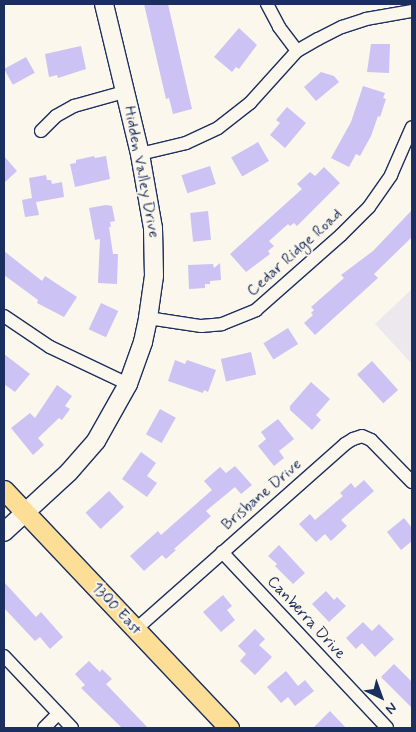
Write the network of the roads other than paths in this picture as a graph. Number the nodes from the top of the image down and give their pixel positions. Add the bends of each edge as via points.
1 (104, 4) edge
2 (267, 4) edge
3 (412, 11) edge
4 (297, 51) junction
5 (124, 92) junction
6 (412, 127) edge
7 (41, 131) dead end
8 (140, 154) junction
9 (4, 316) edge
10 (148, 318) junction
11 (128, 384) junction
12 (412, 482) edge
13 (4, 490) edge
14 (25, 513) junction
15 (4, 532) edge
16 (222, 552) junction
17 (135, 630) junction
18 (4, 656) edge
19 (58, 714) junction
20 (44, 728) edge
21 (72, 728) edge
22 (229, 728) edge
23 (386, 728) edge

1 - 5 street, Hidden Valley Drive
2 - 4 street
3 - 4 street via 342,26
4 - 8 street via 250,103 218,128 186,143
5 - 7 street via 74,106 56,116
5 - 8 street, Hidden Valley Drive
6 - 10 street, Cedar Ridge Road via 391,175 369,207 256,310 222,324 201,326
8 - 10 street, Hidden Valley Drive via 155,252
9 - 11 street via 50,347
10 - 11 street, Hidden Valley Drive
11 - 14 street, Hidden Valley Drive via 96,441 69,472
12 - 16 street, Brisbane Drive via 371,440 362,436 353,439
13 - 14 main road, 1300 East
14 - 15 street, Hidden Valley Drive
14 - 17 main road, 1300 East
16 - 17 street, Brisbane Drive
16 - 23 street, Canberra Drive
17 - 22 main road, 1300 East
18 - 19 street
19 - 20 street
19 - 21 street

